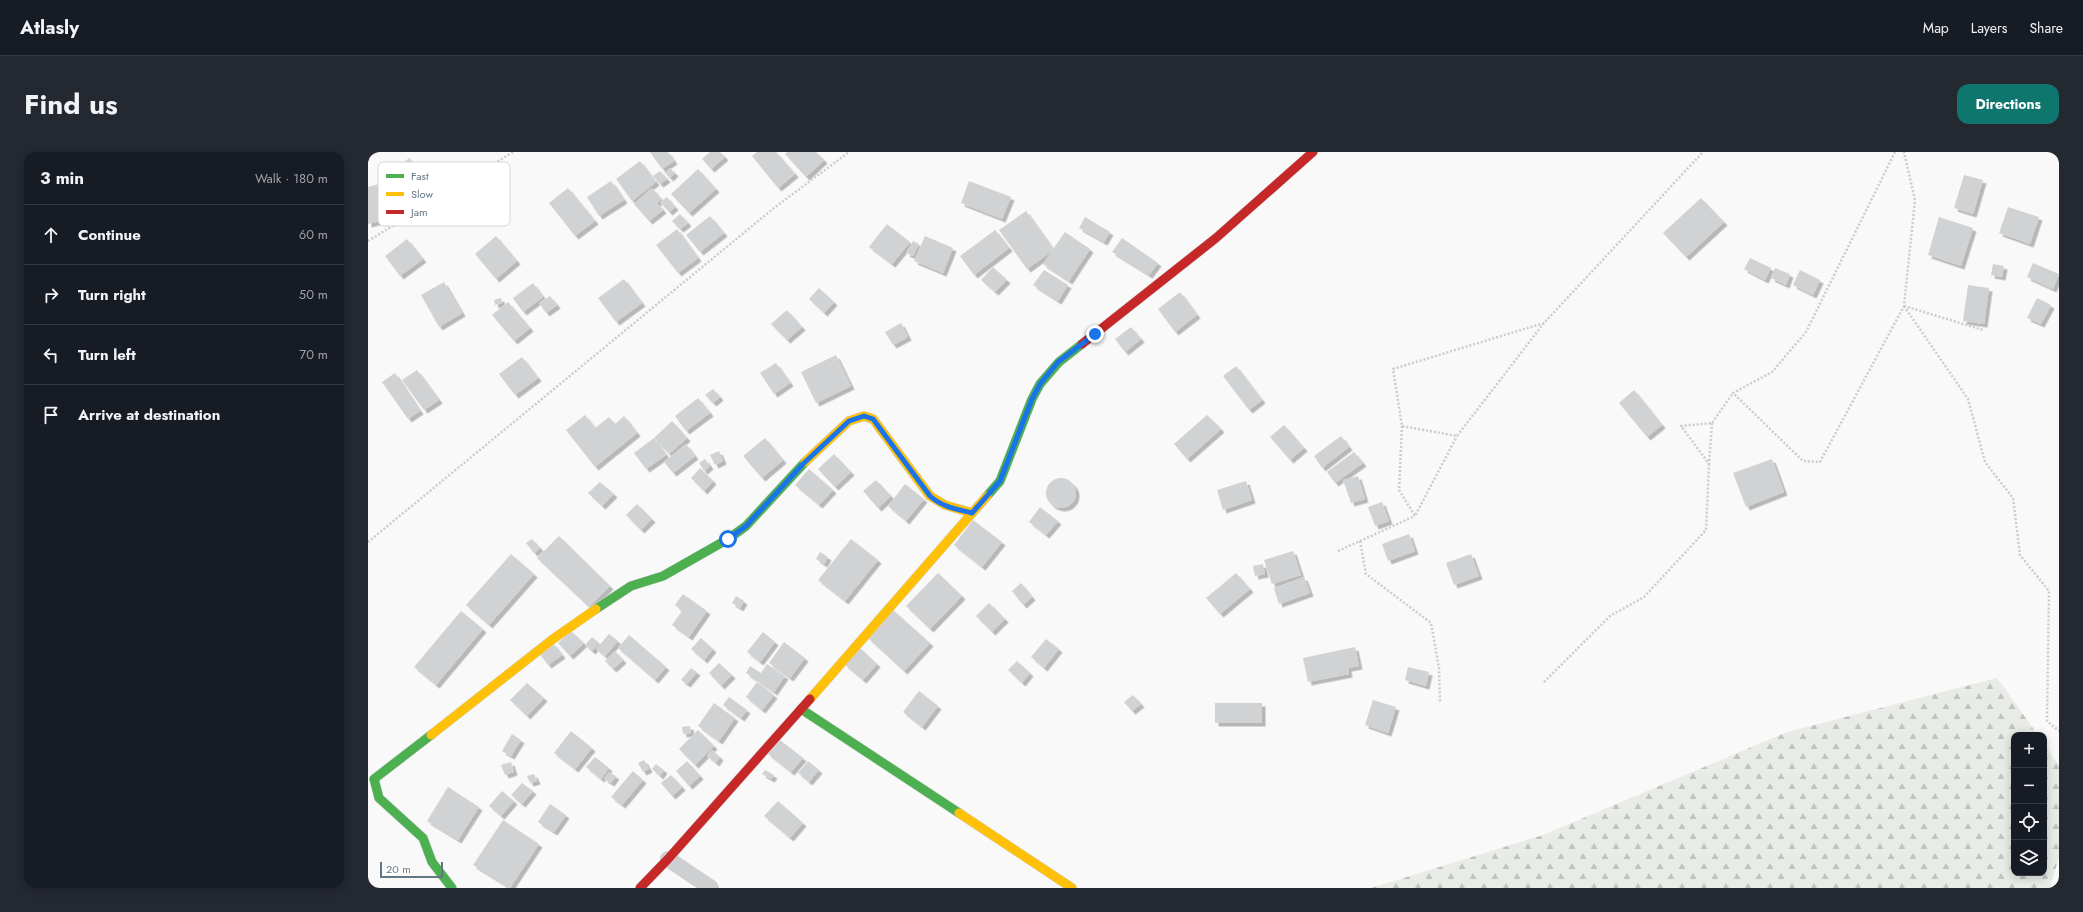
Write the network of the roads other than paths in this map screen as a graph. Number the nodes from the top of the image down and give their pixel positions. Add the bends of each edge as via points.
1 (1313, 152) edge
2 (972, 513) junction
3 (801, 709) junction
4 (668, 859) junction
5 (452, 888) edge
6 (640, 888) edge
7 (711, 888) edge
8 (1072, 888) edge

1 - 2 street via 1216,238 1058,362 1040,384 1032,399 1000,481
2 - 3 street
2 - 5 street via 947,507 930,496 873,419 864,416 849,421 803,464 746,526 663,576 620,592 553,639 374,779 379,798 423,838 432,862
3 - 4 street
3 - 8 street via 855,748 918,786
4 - 6 street
4 - 7 street

